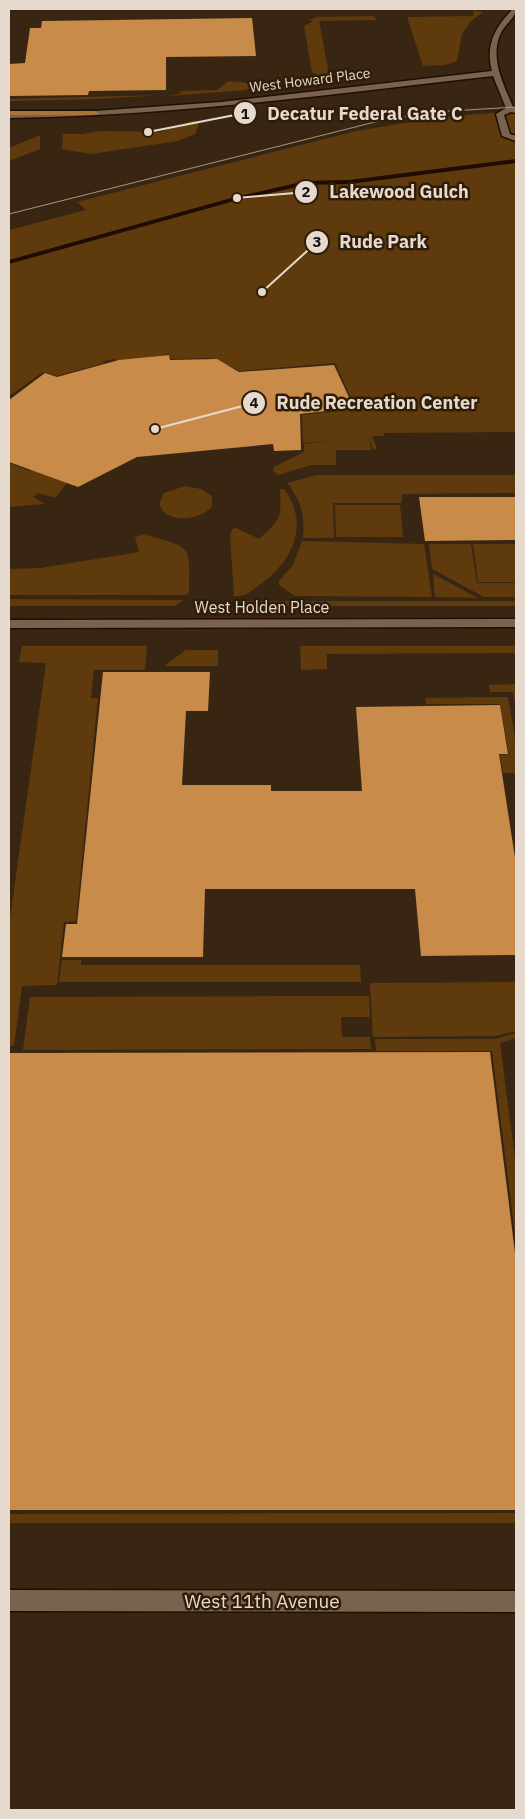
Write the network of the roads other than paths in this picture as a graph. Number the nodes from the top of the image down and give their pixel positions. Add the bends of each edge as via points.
1 (516, 10) edge
2 (495, 73) junction
3 (513, 110) edge
4 (9, 114) edge
5 (516, 140) edge
6 (516, 623) edge
7 (9, 624) edge
8 (9, 1600) edge
9 (516, 1602) edge

1 - 2 street via 498,30 494,40 492,58
2 - 3 street
2 - 4 street, West Howard Place via 221,104 95,113
3 - 5 street via 500,114 506,136
6 - 7 street, West Holden Place
8 - 9 street, West 11th Avenue

